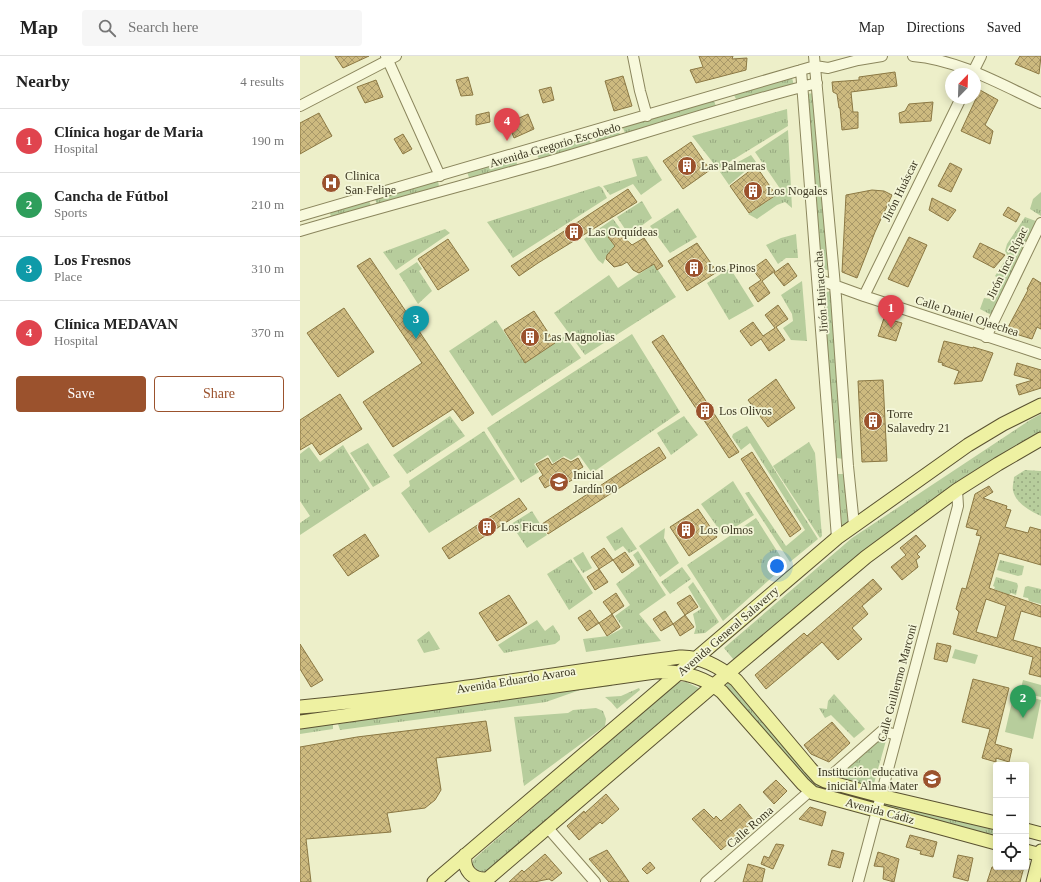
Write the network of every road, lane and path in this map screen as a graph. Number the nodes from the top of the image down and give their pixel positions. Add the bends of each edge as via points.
1 (633, 56) edge
2 (882, 56) edge
3 (913, 56) edge
4 (981, 56) edge
5 (390, 57) edge
6 (815, 61) edge
7 (958, 68) edge
8 (975, 68) edge
9 (801, 70) junction
10 (981, 77) edge
11 (817, 83) junction
12 (802, 86) junction
13 (1041, 103) edge
14 (958, 104) edge
15 (300, 106) edge
16 (647, 116) junction
17 (542, 146) junction
18 (526, 151) junction
19 (823, 154) junction
20 (807, 156) junction
21 (545, 162) junction
22 (532, 166) junction
23 (440, 176) junction
24 (311, 213) junction
25 (300, 216) edge
26 (1041, 223) edge
27 (315, 227) junction
28 (300, 231) edge
29 (817, 279) junction
30 (835, 286) junction
31 (864, 296) junction
32 (986, 337) junction
33 (1041, 354) edge
34 (1041, 405) edge
35 (1041, 439) edge
36 (832, 466) junction
37 (848, 466) junction
38 (957, 490) junction
39 (854, 525) junction
40 (837, 538) junction
41 (696, 658) junction
42 (680, 673) junction
43 (728, 673) junction
44 (567, 678) junction
45 (714, 685) junction
46 (300, 707) edge
47 (300, 722) edge
48 (897, 735) junction
49 (825, 781) junction
50 (810, 791) junction
51 (881, 796) junction
52 (877, 811) junction
53 (993, 822) edge
54 (547, 827) junction
55 (1029, 831) edge
56 (1041, 834) edge
57 (993, 841) edge
58 (1029, 851) edge
59 (1041, 853) edge
60 (465, 855) junction
61 (446, 872) junction
62 (485, 881) edge
63 (434, 882) edge
64 (469, 882) edge
65 (595, 882) edge
66 (706, 882) edge
67 (858, 882) edge
68 (1032, 882) edge

1 - 16 street
2 - 6 street, Avenida Gregorio Escobedo via 828,68
3 - 7 street
4 - 8 street
5 - 15 street
5 - 23 street
6 - 9 street, Avenida Gregorio Escobedo
6 - 11 street, Jirón Huiracocha
9 - 12 street, Jirón Huiracocha
9 - 16 street, Avenida Gregorio Escobedo
10 - 13 street
11 - 12 street, Avenida Gregorio Escobedo
11 - 19 street, Jirón Huiracocha
12 - 20 street, Jirón Huiracocha
12 - 21 street, Avenida Gregorio Escobedo
14 - 31 street, Jirón Huáscar
16 - 17 street, Avenida Gregorio Escobedo
17 - 18 street, Avenida Gregorio Escobedo
17 - 21 street via 538,151 538,157
18 - 22 street via 534,156
18 - 23 street, Avenida Gregorio Escobedo
19 - 20 street
19 - 30 street, Jirón Huiracocha
20 - 29 street, Jirón Huiracocha
21 - 22 street, Avenida Gregorio Escobedo
22 - 27 street, Avenida Gregorio Escobedo
23 - 24 street, Avenida Gregorio Escobedo
24 - 25 street, Avenida Gregorio Escobedo
24 - 27 street
26 - 32 street, Jirón Inca Rípac
27 - 28 street, Avenida Gregorio Escobedo
29 - 30 street, Calle Daniel Olaechea
29 - 36 street, Jirón Huiracocha
30 - 31 street, Calle Daniel Olaechea
30 - 37 street, Jirón Huiracocha
31 - 32 street, Calle Daniel Olaechea
32 - 33 street, Calle Daniel Olaechea
34 - 39 main road, Avenida General Salaverry via 968,445
35 - 38 main road
36 - 37 street
36 - 40 street, Jirón Huiracocha
37 - 39 street, Jirón Huiracocha
38 - 43 main road via 866,557
38 - 48 street, Calle Guillermo Marconi via 958,506
39 - 40 main road, Avenida General Salaverry
40 - 41 main road, Avenida General Salaverry
41 - 42 main road, Avenida General Salaverry
41 - 43 main road, Avenida Eduardo Avaroa
41 - 44 main road, Avenida Eduardo Avaroa via 680,657
42 - 44 main road, Avenida Eduardo Avaroa via 655,672
42 - 45 main road, Avenida Eduardo Avaroa
42 - 60 main road, Avenida General Salaverry
43 - 45 main road
43 - 49 main road, Avenida Cádiz via 814,772
44 - 46 main road, Avenida Eduardo Avaroa
44 - 47 main road, Avenida Eduardo Avaroa
45 - 50 main road via 726,695
45 - 54 main road
48 - 49 street via 882,731
48 - 51 street, Calle Guillermo Marconi
49 - 51 main road, Avenida Cádiz
50 - 52 main road, Avenida Cádiz
50 - 66 street, Calle Roma
51 - 52 street, Calle Guillermo Marconi
51 - 53 main road, Avenida Cádiz
52 - 57 main road, Avenida Cádiz
52 - 67 street, Calle Guillermo Marconi
54 - 62 main road
54 - 65 street
55 - 56 main road
58 - 59 main road
59 - 68 main road
60 - 61 main road, Avenida General Salaverry
60 - 62 main road via 464,863 470,874
61 - 63 main road, Avenida General Salaverry
61 - 64 main road via 460,872

